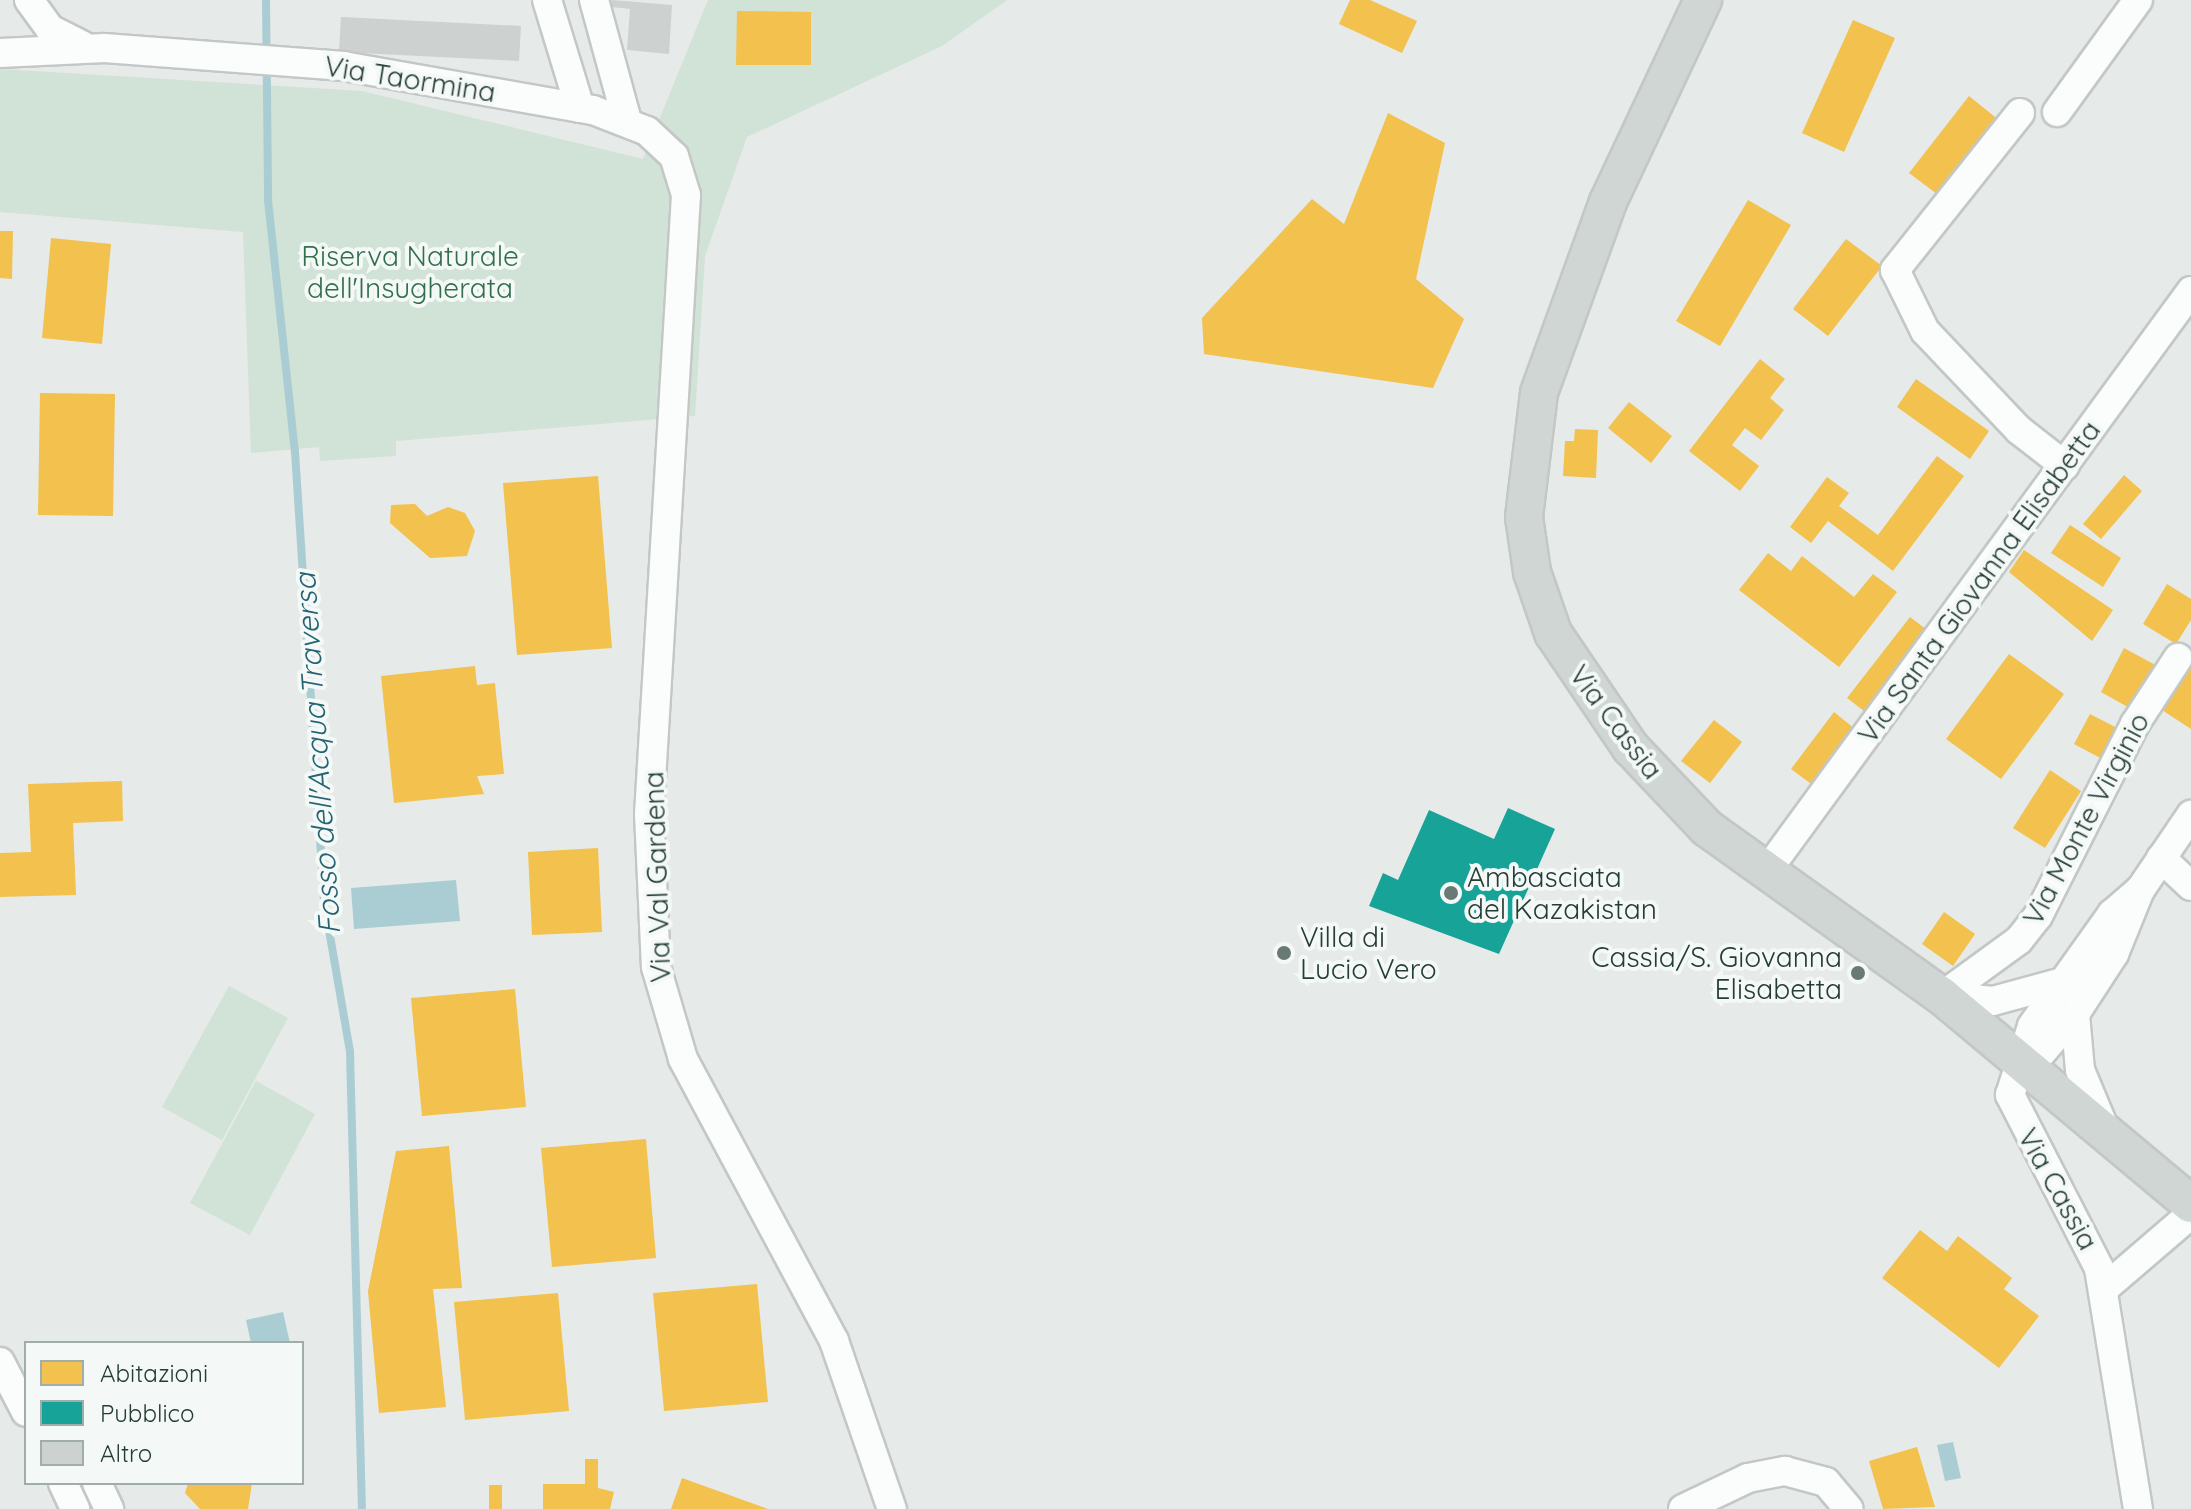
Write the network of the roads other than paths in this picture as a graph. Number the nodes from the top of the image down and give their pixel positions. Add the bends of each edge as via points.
1 (29, 0) edge
2 (547, 0) edge
3 (594, 0) edge
4 (1703, 0) edge
5 (2138, 0) edge
6 (91, 48) junction
7 (0, 53) edge
8 (580, 108) junction
9 (2057, 112) dead end
10 (2020, 113) dead end
11 (627, 121) junction
12 (686, 195) joint
13 (2191, 291) edge
14 (2065, 466) junction
15 (2178, 658) dead end
16 (2191, 815) edge
17 (2161, 858) junction
18 (1766, 872) junction
19 (2191, 886) edge
20 (2140, 890) junction
21 (2062, 982) junction
22 (1942, 996) junction
23 (2075, 1014) junction
24 (2019, 1058) junction
25 (2103, 1125) junction
26 (2191, 1204) edge
27 (2191, 1214) edge
28 (2105, 1288) junction
29 (0, 1362) edge
30 (24, 1408) edge
31 (64, 1485) edge
32 (98, 1485) edge
33 (75, 1509) edge
34 (109, 1509) edge
35 (892, 1509) edge
36 (1683, 1509) edge
37 (1849, 1509) edge
38 (2138, 1509) edge

1 - 6 street via 50,29
2 - 8 street
3 - 11 street
4 - 18 main road, Via Cassia via 1634,142 1557,333 1529,435 1524,517 1537,590 1571,664 1656,777
5 - 9 street
6 - 7 street
6 - 8 street, Via Taormina via 276,61
8 - 11 street, Via Taormina
10 - 14 street via 1895,270 1925,331 2019,430
11 - 12 street, Via Taormina via 674,156
12 - 35 street, Via Val Gardena via 649,814 656,967 683,1059 834,1341
13 - 14 street, Via Santa Giovanna Elisabetta
14 - 18 street, Via Santa Giovanna Elisabetta
15 - 22 street, Via Monte Virginio via 2135,724 2033,923
16 - 17 street
17 - 19 street
17 - 20 street
18 - 22 main road, Via Cassia
20 - 21 street via 2112,914
20 - 23 street via 2114,954
21 - 22 street via 1993,1001
21 - 24 street
22 - 24 main road, Via Cassia
23 - 24 street via 2042,1052
23 - 25 street via 2080,1070
24 - 25 main road
24 - 28 street, Via Cassia via 2013,1108 2072,1206
25 - 26 main road
27 - 28 street, Via Cassia
28 - 38 street, Via Cassia
29 - 30 street
31 - 33 street
32 - 34 street
36 - 37 street via 1748,1478 1785,1471 1826,1482

